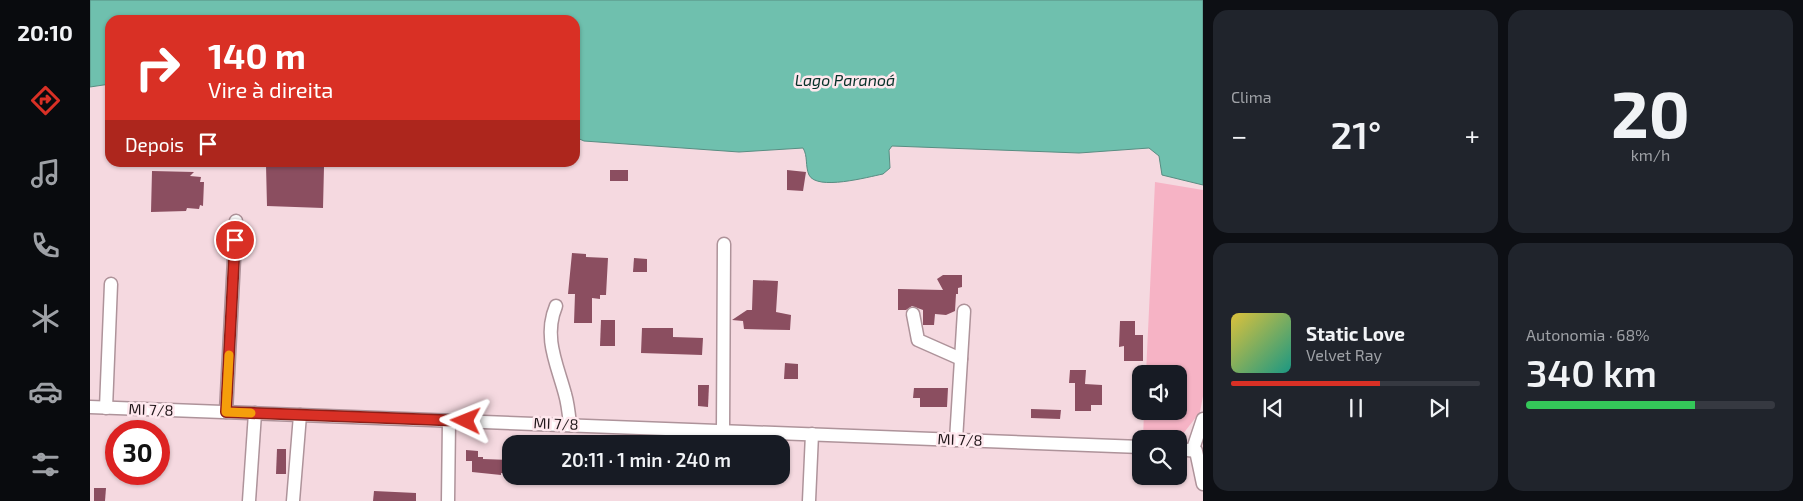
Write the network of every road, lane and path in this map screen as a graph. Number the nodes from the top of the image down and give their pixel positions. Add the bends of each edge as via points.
1 (236, 221) dead end
2 (724, 244) dead end
3 (111, 284) dead end
4 (556, 306) dead end
5 (964, 311) dead end
6 (913, 314) dead end
7 (961, 359) junction
8 (90, 408) edge
9 (106, 408) junction
10 (226, 412) junction
11 (254, 414) junction
12 (300, 415) junction
13 (1203, 418) edge
14 (449, 421) junction
15 (570, 425) junction
16 (723, 431) junction
17 (812, 434) junction
18 (956, 440) junction
19 (1132, 447) edge
20 (1187, 450) edge
21 (1194, 450) junction
22 (1203, 484) edge
23 (248, 501) edge
24 (293, 501) edge
25 (448, 501) edge
26 (809, 501) edge

1 - 10 street
2 - 16 street
3 - 9 street
4 - 15 street via 550,331 551,347 566,396
5 - 7 street
6 - 7 street via 918,340
7 - 18 street
8 - 9 street, MI 7/8
9 - 10 street, MI 7/8
10 - 11 street, MI 7/8
11 - 12 street, MI 7/8
11 - 23 street
12 - 14 street, MI 7/8
12 - 24 street
13 - 21 street
14 - 15 street, MI 7/8
14 - 25 street
15 - 16 street, MI 7/8
16 - 17 street, MI 7/8
17 - 18 street, MI 7/8
17 - 26 street
18 - 19 street, MI 7/8
20 - 21 street
21 - 22 street

